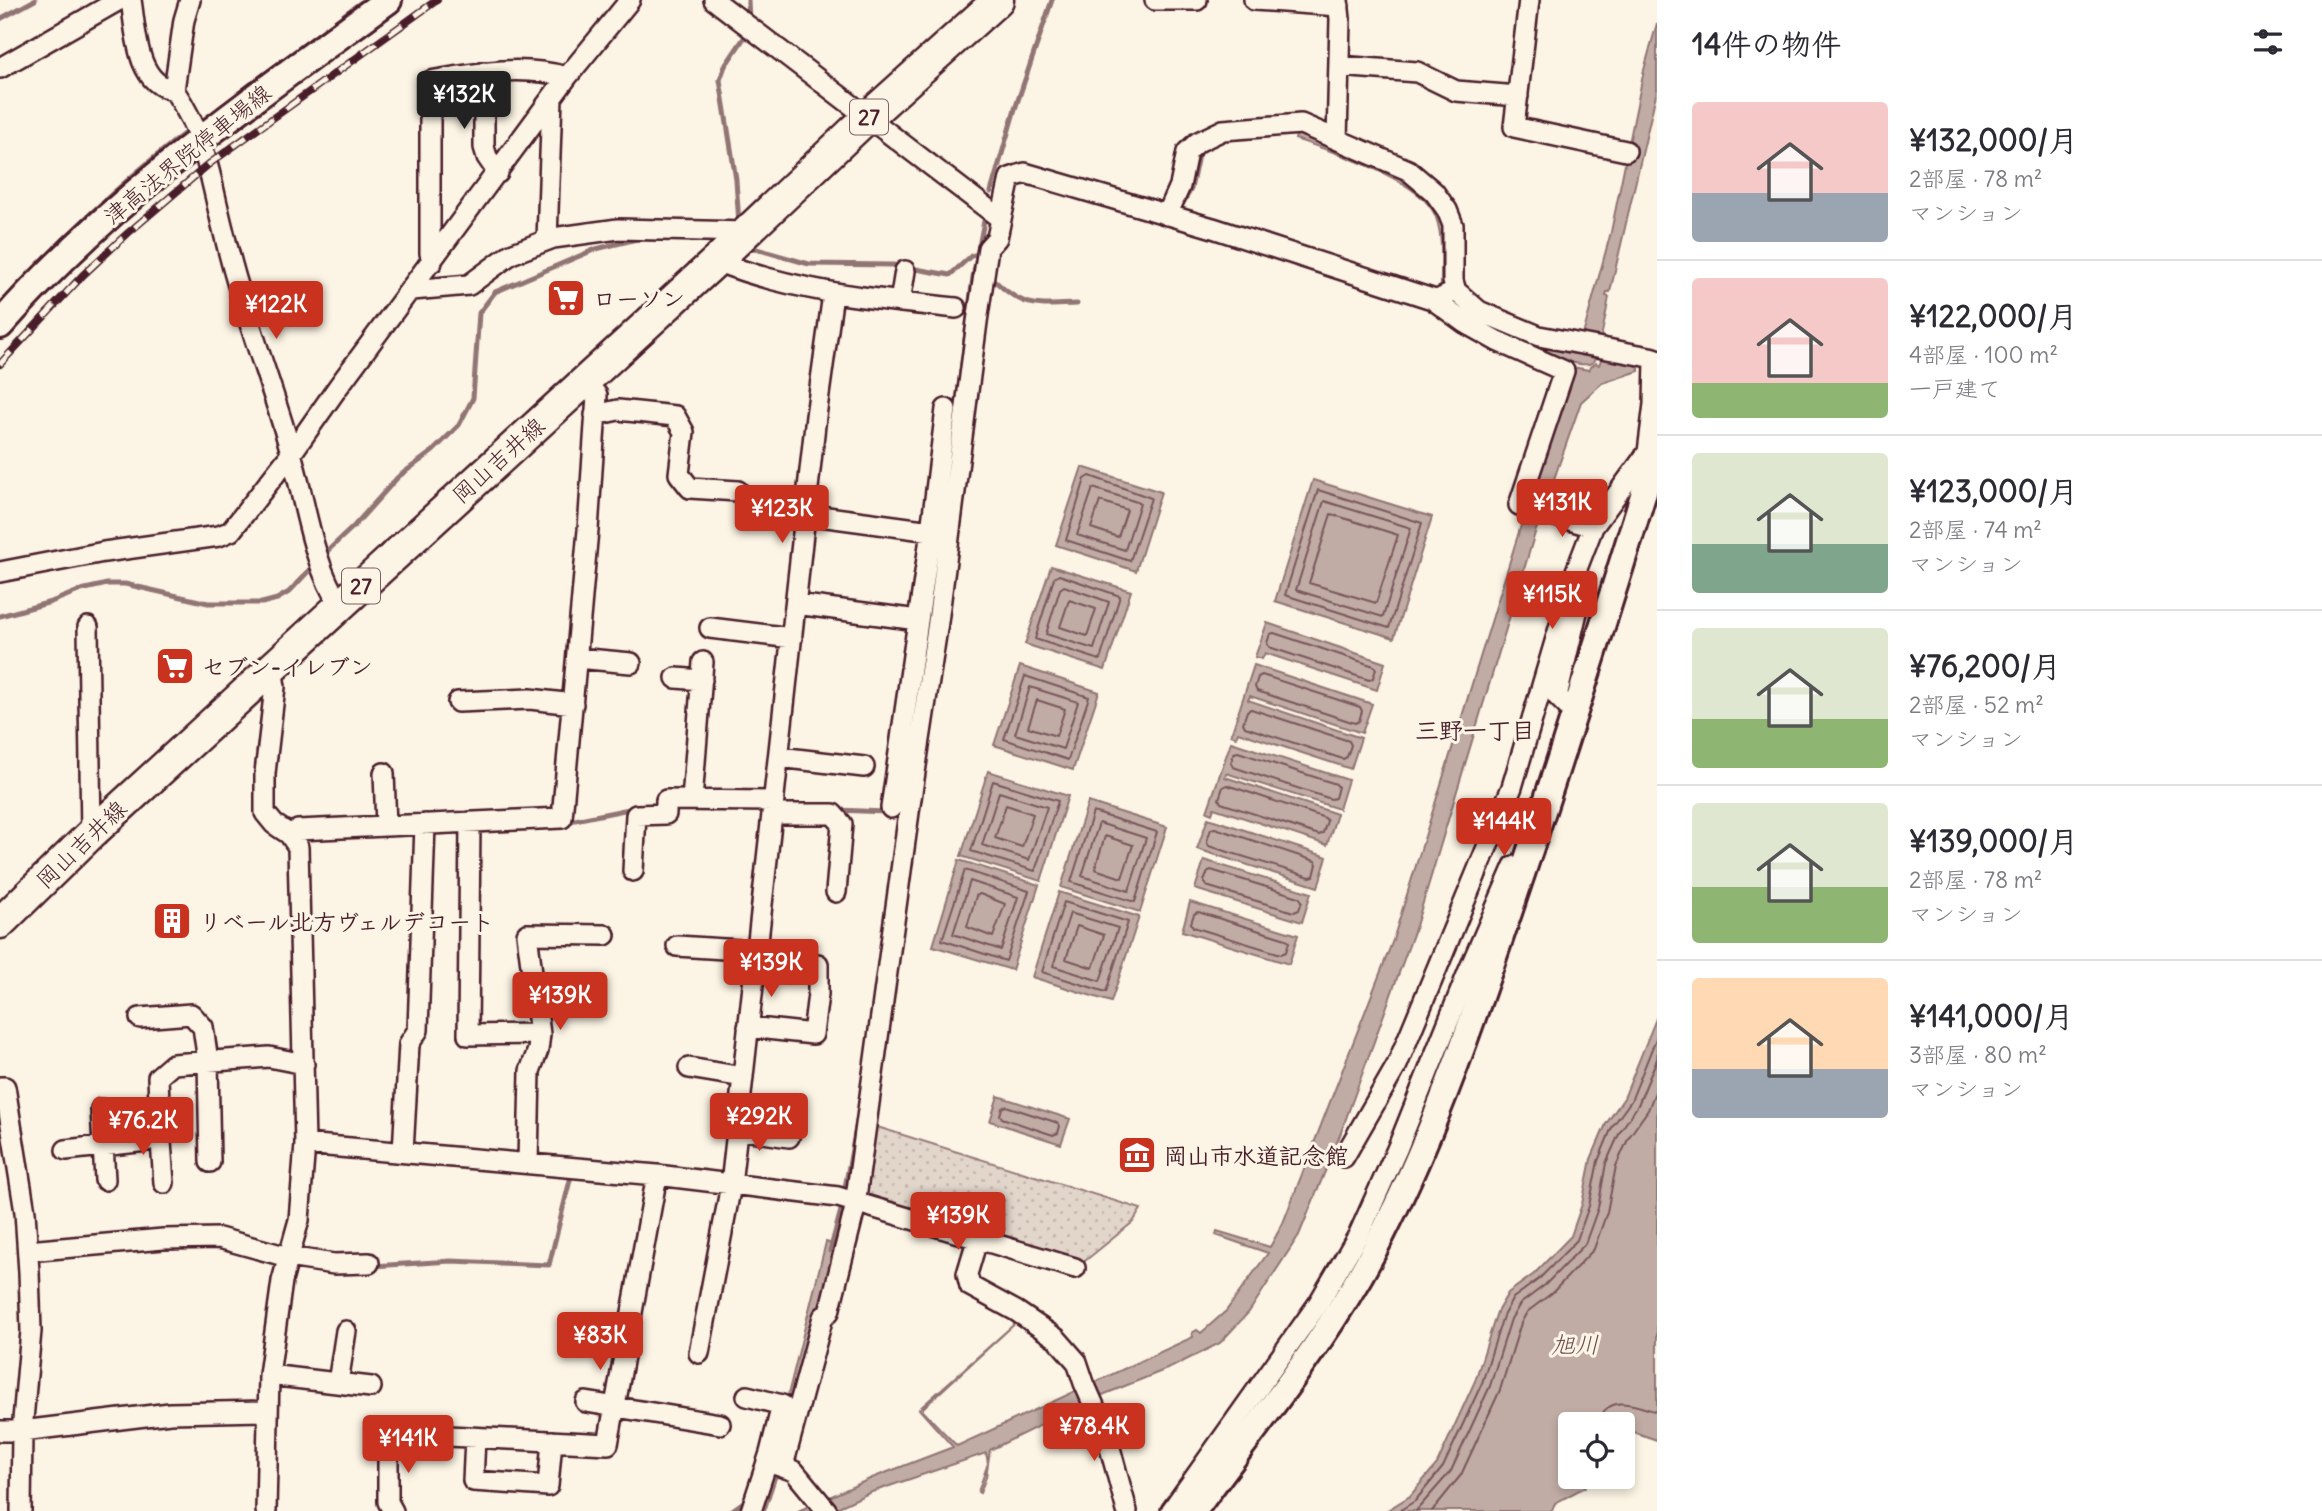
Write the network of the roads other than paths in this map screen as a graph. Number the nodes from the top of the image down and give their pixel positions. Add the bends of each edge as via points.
1 (119, 0) edge
2 (131, 0) edge
3 (190, 0) edge
4 (388, 0) edge
5 (630, 0) edge
6 (714, 0) edge
7 (998, 0) edge
8 (1155, 0) edge
9 (1197, 0) edge
10 (1254, 0) edge
11 (1530, 0) edge
12 (1338, 3) edge
13 (1339, 66) junction
14 (0, 68) edge
15 (484, 72) junction
16 (567, 77) junction
17 (174, 90) junction
18 (1518, 96) junction
19 (552, 98) junction
20 (869, 116) junction
21 (197, 129) junction
22 (1337, 140) junction
23 (1626, 151) dead end
24 (498, 173) junction
25 (1167, 215) junction
26 (1001, 219) junction
27 (547, 240) junction
28 (735, 241) junction
29 (432, 262) junction
30 (905, 271) dead end
31 (412, 290) junction
32 (1456, 291) junction
33 (833, 294) junction
34 (1435, 301) junction
35 (900, 302) junction
36 (956, 308) dead end
37 (0, 324) edge
38 (584, 382) junction
39 (946, 409) dead end
40 (595, 415) junction
41 (1653, 453) edge
42 (292, 454) junction
43 (738, 491) dead end
44 (805, 514) junction
45 (1593, 527) junction
46 (931, 531) junction
47 (0, 572) edge
48 (796, 604) junction
49 (340, 605) junction
50 (918, 620) junction
51 (88, 627) dead end
52 (709, 628) dead end
53 (792, 638) junction
54 (577, 658) junction
55 (631, 663) dead end
56 (272, 668) junction
57 (676, 678) dead end
58 (458, 702) dead end
59 (573, 704) junction
60 (1576, 714) junction
61 (779, 757) junction
62 (906, 766) junction
63 (864, 768) dead end
64 (384, 773) dead end
65 (692, 800) junction
66 (774, 808) junction
67 (891, 808) dead end
68 (386, 826) junction
69 (470, 826) junction
70 (425, 828) junction
71 (90, 834) junction
72 (289, 834) junction
73 (1528, 856) junction
74 (633, 871) dead end
75 (836, 892) dead end
76 (0, 922) edge
77 (605, 935) dead end
78 (677, 946) dead end
79 (757, 951) junction
80 (817, 964) dead end
81 (140, 1018) dead end
82 (748, 1027) junction
83 (540, 1034) junction
84 (208, 1062) junction
85 (304, 1064) junction
86 (689, 1068) dead end
87 (743, 1077) junction
88 (0, 1087) edge
89 (101, 1109) dead end
90 (160, 1128) junction
91 (737, 1129) junction
92 (789, 1137) dead end
93 (305, 1144) junction
94 (104, 1146) junction
95 (66, 1150) dead end
96 (403, 1152) junction
97 (1344, 1157) dead end
98 (210, 1162) dead end
99 (528, 1163) junction
100 (105, 1180) dead end
101 (656, 1180) junction
102 (164, 1182) dead end
103 (730, 1189) junction
104 (847, 1199) junction
105 (978, 1237) junction
106 (28, 1251) junction
107 (288, 1257) junction
108 (369, 1263) dead end
109 (1075, 1268) dead end
110 (346, 1331) dead end
111 (699, 1353) dead end
112 (269, 1374) junction
113 (338, 1383) junction
114 (371, 1387) dead end
115 (747, 1396) dead end
116 (586, 1402) dead end
117 (615, 1405) junction
118 (268, 1411) junction
119 (720, 1424) dead end
120 (0, 1431) edge
121 (22, 1431) junction
122 (448, 1436) dead end
123 (475, 1438) junction
124 (552, 1441) junction
125 (388, 1448) dead end
126 (775, 1464) junction
127 (822, 1505) edge
128 (21, 1511) edge
129 (266, 1511) edge
130 (393, 1511) edge
131 (751, 1511) edge
132 (1127, 1511) edge
133 (1171, 1511) edge
134 (1194, 1511) edge

1 - 14 street
2 - 17 street via 147,72 162,88
3 - 17 street
4 - 21 main road, 津高法界院停車場線
5 - 16 street
6 - 20 street
7 - 20 main road, 岡山吉井線 / 27
8 - 9 street
10 - 12 street
11 - 18 street
12 - 13 street
13 - 18 street via 1417,72 1456,92
13 - 22 street
15 - 16 street via 522,70
15 - 24 street via 484,148
15 - 29 street via 429,81
16 - 19 street
17 - 21 street
18 - 23 street via 1514,127
19 - 24 street
19 - 27 street
20 - 26 street
20 - 28 main road, 岡山吉井線 / 27
21 - 37 main road, 津高法界院停車場線
21 - 42 street via 239,289
22 - 25 street via 1301,124 1223,130 1187,152 1180,186
22 - 32 street via 1408,170 1434,192 1453,225
24 - 29 street
25 - 26 street via 1025,173 1010,177
25 - 34 street
26 - 62 street via 997,238 988,248 938,622
27 - 28 street via 618,229
27 - 31 street via 511,254 469,285
28 - 33 street via 738,270
28 - 38 main road, 岡山吉井線 / 27
29 - 31 street
30 - 35 street
31 - 42 street
32 - 34 street
32 - 41 street via 1479,311 1539,336 1654,358
33 - 35 street
33 - 44 street
34 - 45 street via 1497,341 1564,371 1519,505
35 - 36 street
38 - 40 street via 597,395
38 - 49 main road, 岡山吉井線 / 27
39 - 46 street
40 - 43 street via 618,410 675,416 684,432 680,474 690,488
40 - 54 street
41 - 45 street
41 - 60 street
42 - 47 street via 231,531 219,536
42 - 49 street via 320,559
44 - 46 street
44 - 48 street
45 - 60 street via 1557,696
45 - 97 street via 1512,787 1397,1065
46 - 50 street
48 - 50 street
48 - 53 street
49 - 56 main road, 岡山吉井線 / 27
50 - 62 street
51 - 71 street
52 - 53 street
53 - 61 street
54 - 55 street
54 - 59 street
56 - 71 main road, 岡山吉井線 / 27
56 - 72 street via 275,687 265,763 265,813
57 - 65 street via 703,671
58 - 59 street via 530,699
59 - 69 street via 562,818
60 - 73 street
61 - 63 street
61 - 66 street
62 - 67 street
62 - 104 street
64 - 68 street
65 - 66 street
65 - 74 street via 666,800 666,814 636,816
66 - 75 street via 833,814 842,824
66 - 79 street
68 - 70 street
68 - 72 street
69 - 70 street
69 - 83 street via 468,1035
70 - 96 street via 418,1030 410,1044
71 - 76 main road, 岡山吉井線 / 27
72 - 85 street via 298,847
73 - 133 street via 1516,861 1359,1234 1318,1304
73 - 134 street via 1464,1049 1382,1237 1308,1355
77 - 83 street via 527,934
78 - 79 street
79 - 82 street
80 - 82 street via 813,1034
81 - 84 street via 191,1014 203,1027
82 - 87 street
83 - 99 street via 530,1071
84 - 85 street via 269,1056
84 - 90 street via 173,1064 158,1077
84 - 98 street
85 - 93 street
86 - 87 street
87 - 91 street
88 - 106 street via 5,1087
89 - 94 street
90 - 94 street via 147,1141
90 - 102 street
91 - 92 street
91 - 103 street
93 - 96 street
93 - 107 street via 299,1220
94 - 95 street
94 - 100 street
96 - 99 street
99 - 101 street
101 - 103 street
101 - 117 street
103 - 104 street
103 - 111 street
104 - 105 street
104 - 126 street via 854,1212 829,1312 823,1317
105 - 109 street
105 - 132 street via 967,1274 970,1286 1056,1338 1077,1362 1106,1433
106 - 107 street via 219,1238
106 - 121 street via 31,1332
107 - 108 street via 334,1264
107 - 112 street
110 - 113 street
112 - 113 street
112 - 118 street
113 - 114 street
115 - 126 street via 782,1405 770,1452
116 - 117 street
117 - 119 street
117 - 124 street via 608,1444
118 - 121 street via 170,1413
118 - 129 street
120 - 121 street
121 - 128 street
122 - 123 street
123 - 124 street
123 - 124 street via 473,1481 548,1486
125 - 130 street via 388,1502
126 - 127 street via 794,1471
126 - 131 street

